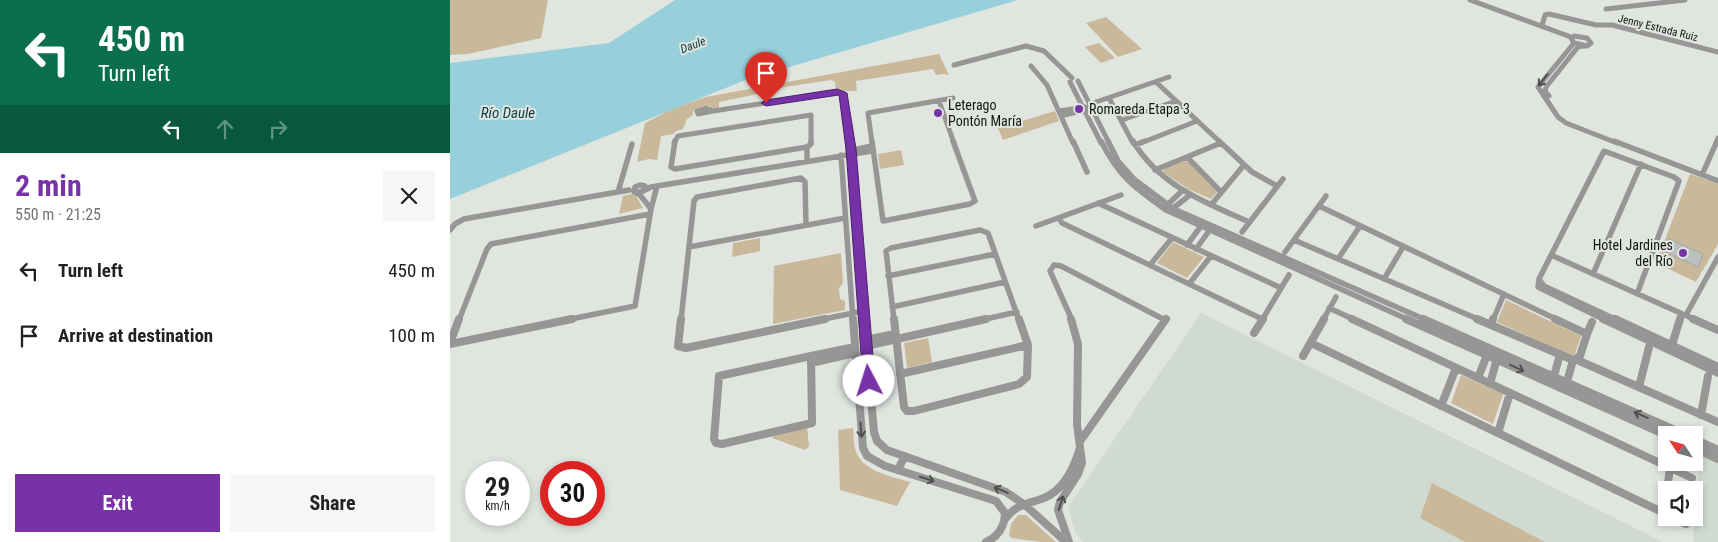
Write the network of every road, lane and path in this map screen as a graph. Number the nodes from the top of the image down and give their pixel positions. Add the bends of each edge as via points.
1 (1470, 0) edge
2 (1685, 0) edge
3 (1606, 9) dead end
4 (1542, 26) junction
5 (1571, 36) junction
6 (1574, 43) junction
7 (1583, 46) junction
8 (1718, 52) edge
9 (954, 65) dead end
10 (1031, 66) dead end
11 (1170, 77) dead end
12 (1156, 82) junction
13 (953, 98) dead end
14 (1109, 98) junction
15 (939, 101) junction
16 (1176, 101) junction
17 (1096, 102) dead end
18 (1086, 108) junction
19 (713, 111) dead end
20 (1060, 113) junction
21 (1122, 120) junction
22 (1198, 121) junction
23 (1718, 138) edge
24 (1221, 143) junction
25 (632, 144) dead end
26 (1135, 145) junction
27 (807, 147) junction
28 (872, 148) junction
29 (850, 151) junction
30 (841, 155) junction
31 (1187, 157) junction
32 (807, 160) junction
33 (1641, 164) junction
34 (1244, 165) junction
35 (1155, 170) junction
36 (1087, 172) dead end
37 (1703, 173) junction
38 (1718, 177) edge
39 (1283, 179) dead end
40 (1718, 181) edge
41 (1277, 186) junction
42 (649, 187) junction
43 (633, 190) junction
44 (1183, 190) junction
45 (618, 192) junction
46 (1221, 192) junction
47 (1121, 195) dead end
48 (1190, 195) junction
49 (1326, 196) dead end
50 (1098, 203) junction
51 (1211, 205) junction
52 (1319, 206) junction
53 (1166, 207) junction
54 (1174, 209) junction
55 (651, 212) junction
56 (845, 218) junction
57 (1058, 218) junction
58 (1249, 222) junction
59 (806, 225) junction
60 (1036, 226) dead end
61 (1360, 226) junction
62 (1206, 227) junction
63 (450, 230) edge
64 (1242, 232) dead end
65 (1172, 238) junction
66 (1294, 240) junction
67 (1187, 245) junction
68 (689, 246) junction
69 (1403, 247) junction
70 (1196, 249) junction
71 (1285, 252) dead end
72 (995, 254) junction
73 (1551, 255) junction
74 (1211, 256) junction
75 (1718, 257) edge
76 (1338, 259) junction
77 (1150, 266) junction
78 (1593, 274) junction
79 (1289, 275) dead end
80 (888, 276) junction
81 (1384, 279) junction
82 (1005, 282) junction
83 (1189, 284) junction
84 (1281, 288) junction
85 (1504, 294) junction
86 (1637, 294) junction
87 (1336, 296) dead end
88 (892, 307) junction
89 (1329, 308) junction
90 (863, 311) junction
91 (1016, 312) junction
92 (852, 313) junction
93 (1683, 314) junction
94 (1262, 320) junction
95 (1592, 322) dead end
96 (1491, 324) junction
97 (1718, 330) edge
98 (1254, 333) dead end
99 (1587, 334) junction
100 (896, 336) junction
101 (450, 343) edge
102 (866, 343) junction
103 (1310, 343) junction
104 (1028, 345) junction
105 (1649, 347) dead end
106 (1671, 348) junction
107 (855, 350) junction
108 (1491, 352) junction
109 (1560, 354) junction
110 (1303, 356) dead end
111 (1574, 359) junction
112 (811, 360) junction
113 (1498, 360) junction
114 (1718, 367) edge
115 (1456, 368) junction
116 (1718, 373) edge
117 (900, 374) junction
118 (1554, 376) junction
119 (1708, 376) dead end
120 (1478, 378) junction
121 (1566, 382) junction
122 (1490, 384) junction
123 (1558, 387) junction
124 (1639, 387) junction
125 (1510, 393) junction
126 (1441, 406) junction
127 (1701, 415) junction
128 (1718, 422) edge
129 (1666, 426) edge
130 (1658, 431) edge
131 (1498, 433) junction
132 (1081, 443) junction
133 (1703, 443) edge
134 (1718, 450) edge
135 (1703, 452) edge
136 (904, 457) junction
137 (1718, 459) edge
138 (1658, 462) edge
139 (898, 470) junction
140 (1677, 471) edge
141 (1692, 478) dead end
142 (1025, 505) junction
143 (1658, 511) edge
144 (1004, 521) junction
145 (986, 542) edge
146 (1068, 542) edge

1 - 4 street
2 - 3 street
4 - 5 street
4 - 8 street, Jenny Estrada Ruiz via 1545,15 1550,14 1596,25 1612,25
5 - 6 street
5 - 7 street via 1583,36 1590,41 1590,45
6 - 7 street
6 -> 37 street via 1538,87 1558,117 1566,123
7 - 37 street via 1578,47 1545,89 1562,115
9 - 18 street via 1024,46 1044,51 1073,80
10 - 20 street via 1046,85
11 - 12 street
12 - 14 street
12 - 16 street
13 - 15 street
14 - 17 street
14 - 21 street
15 - 28 street via 869,112
15 - 28 street via 974,202 883,220
16 - 21 street
16 - 22 street
18 - 20 street
18 - 53 street via 1122,166
19 - 29 street via 841,92
20 - 36 street
21 - 26 street
22 - 24 street
22 - 26 street
23 - 37 street
24 - 31 street
24 - 34 street
25 - 45 street
26 - 35 street
27 - 27 street via 811,144 811,115 678,136 671,168
27 - 32 street
28 - 29 street
29 - 30 street
29 - 90 street
30 - 32 street
30 - 56 street
31 - 35 street
31 - 46 street
32 - 42 street
33 - 73 street via 1608,151 1601,152
33 - 78 street
33 - 86 street via 1674,177 1679,183
34 - 41 street
34 - 46 street
35 - 44 street
37 - 38 street
37 - 40 street
39 - 41 street
41 - 58 street
42 - 43 street
42 - 55 street
43 - 45 street
43 - 55 street
44 - 48 street
44 - 53 street
45 - 63 street via 464,219
46 - 51 street
47 - 50 street
48 - 51 street
48 - 54 street
49 - 52 street
50 - 57 street
50 - 65 street
51 - 58 street
52 - 61 street
52 - 66 street
53 - 54 street
53 - 62 street
54 - 62 street
55 - 101 street via 491,244
55 - 101 street via 635,306
56 - 59 street
56 - 92 street
57 - 60 street
57 - 77 street via 1062,223
58 - 64 street
59 - 68 street
59 - 68 street via 806,182 801,178 702,195 694,201
61 - 69 street
61 - 76 street
62 - 67 street
62 - 70 street
62 - 108 street
65 - 67 street
65 - 77 street
66 - 71 street
66 - 76 street
67 - 70 street
68 - 92 street via 680,348
69 - 81 street
69 - 85 street
70 - 74 street
72 - 80 street
72 - 80 street via 984,230 891,248 886,253
72 - 82 street
73 - 78 street
73 - 106 street via 1537,284 1542,291
74 - 83 street
74 - 84 street
75 - 93 street
76 - 81 street
77 - 83 street
78 - 86 street
79 - 84 street
80 - 88 street
81 - 96 street
82 - 88 street
82 - 91 street
83 - 94 street
84 - 94 street
85 - 96 street
85 - 99 street
86 - 93 street
87 - 89 street
88 - 100 street
89 - 103 street
89 - 115 street
90 - 92 street
90 - 102 street
91 - 100 street
91 - 104 street
92 - 107 street
93 - 97 street
93 - 106 street
94 - 98 street
95 - 99 street
96 - 109 street
99 - 111 street via 1580,356
100 - 102 street
100 - 117 street
102 - 136 street via 875,437 880,446
103 - 110 street
103 - 126 street
104 - 117 street
104 - 117 street via 1027,377 1023,383 914,411 904,406
105 - 124 street
106 - 114 street
106 - 116 street
107 - 112 street
107 -> 139 street via 863,448 872,460
108 - 113 street
108 - 118 street
108 - 120 street
109 - 111 street
109 - 118 street
111 - 121 street
111 - 124 street
112 - 112 street via 719,376 715,441 722,444 812,423
113 - 122 street
113 -> 123 street
115 - 120 street
115 - 126 street
118 - 121 street
118 - 123 street
119 - 127 street
120 - 122 street
121 - 123 street
129 -> 121 street
122 - 125 street
123 - 130 street
124 - 127 street
125 - 131 street
125 - 138 street
126 - 131 street
127 - 128 street
131 - 143 street
132 - 132 street via 1166,319 1054,265 1050,271 1078,336 1077,424
132 - 142 street via 1072,469 1057,490 1049,497
146 -> 132 street via 1058,510 1082,466
133 - 134 street
135 - 137 street
136 - 139 street
142 -> 136 street via 1006,492
139 -> 144 street via 988,497 1003,509
140 - 141 street
142 - 144 street via 1011,510
142 - 146 street
144 - 145 street via 999,532

